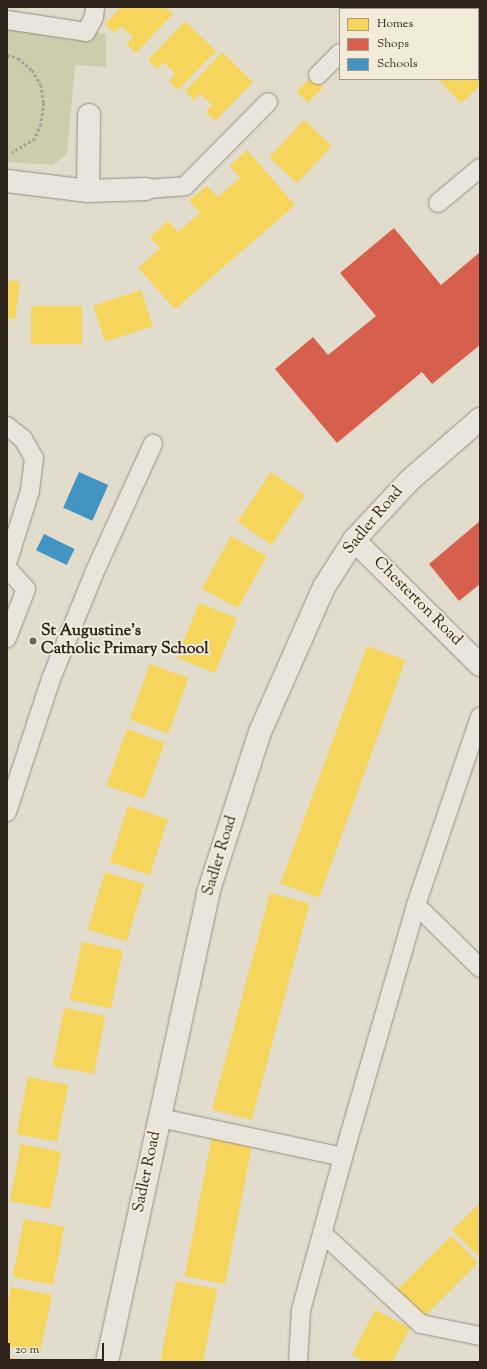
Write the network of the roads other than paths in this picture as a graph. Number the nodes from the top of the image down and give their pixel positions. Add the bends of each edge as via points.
1 (95, 7) edge
2 (7, 20) edge
3 (339, 54) edge
4 (318, 75) dead end
5 (268, 102) dead end
6 (89, 115) dead end
7 (480, 168) edge
8 (7, 181) edge
9 (146, 189) joint
10 (88, 191) junction
11 (438, 204) dead end
12 (480, 420) edge
13 (7, 426) edge
14 (153, 444) dead end
15 (354, 540) junction
16 (7, 563) edge
17 (7, 568) edge
18 (7, 638) edge
19 (480, 665) edge
20 (480, 717) edge
21 (7, 812) edge
22 (416, 905) junction
23 (480, 968) edge
24 (160, 1118) junction
25 (343, 1157) junction
26 (322, 1233) junction
27 (480, 1336) edge
28 (107, 1362) edge
29 (298, 1362) edge

1 - 2 lane via 94,17 86,32
3 - 4 lane
5 - 9 lane via 185,186
6 - 10 street
7 - 11 lane
8 - 10 street
9 - 10 street
12 - 15 street, Sadler Road via 410,480
13 - 16 lane via 23,439 34,458 30,491
14 - 21 lane via 95,571 52,679
15 - 19 street, Chesterton Road
15 - 24 street, Sadler Road via 324,587 260,732 208,893
17 - 18 lane via 26,589
20 - 22 lane
22 - 23 lane
22 - 25 lane
24 - 25 lane
24 - 28 street, Sadler Road
25 - 26 lane
26 - 27 lane via 421,1324
26 - 29 lane via 301,1310

